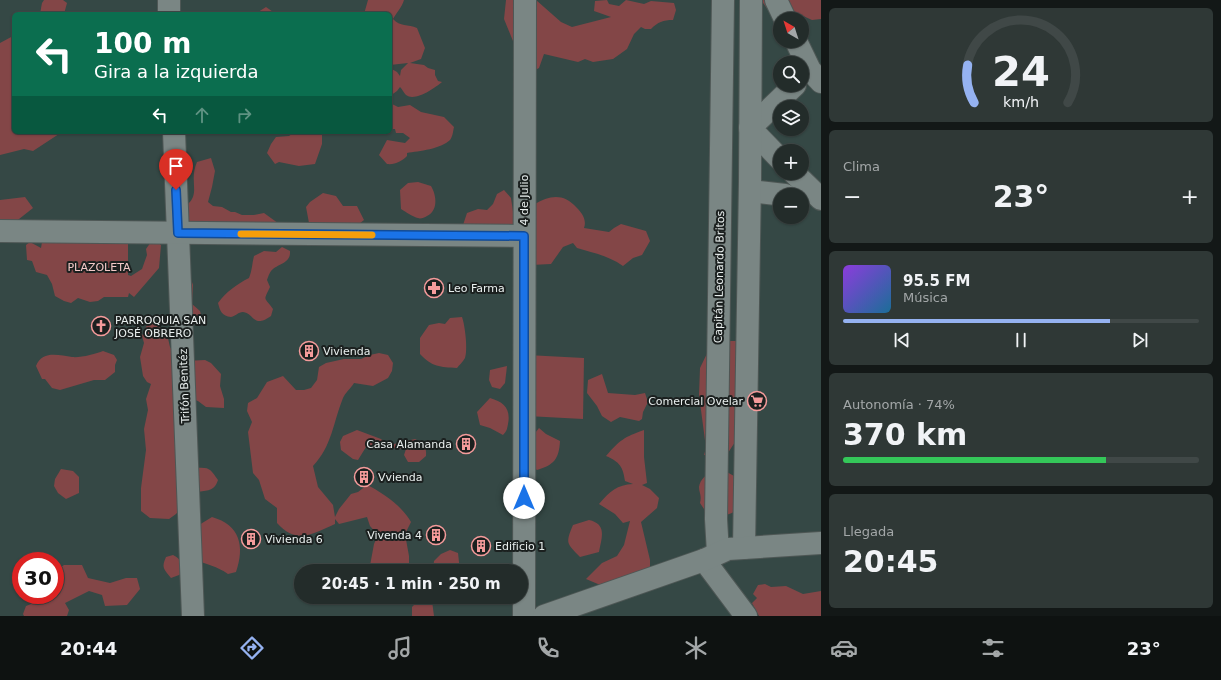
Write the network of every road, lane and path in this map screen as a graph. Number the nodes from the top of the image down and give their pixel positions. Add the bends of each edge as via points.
1 (169, 0) edge
2 (525, 0) edge
3 (723, 0) edge
4 (751, 0) edge
5 (169, 12) edge
6 (800, 48) edge
7 (814, 72) edge
8 (788, 92) edge
9 (750, 128) junction
10 (174, 134) edge
11 (773, 152) edge
12 (801, 180) edge
13 (750, 191) junction
14 (773, 194) edge
15 (821, 199) edge
16 (809, 203) edge
17 (821, 208) edge
18 (0, 231) edge
19 (178, 233) junction
20 (524, 236) junction
21 (719, 290) junction
22 (748, 290) junction
23 (821, 544) edge
24 (744, 548) junction
25 (711, 557) junction
26 (193, 616) edge
27 (524, 616) edge
28 (544, 616) edge
29 (746, 616) edge

1 - 5 street
2 - 20 street, 4 de Julio
3 - 21 street, Capitán Leonardo Britos
4 - 9 street
6 - 7 street
8 - 9 street
9 - 11 street
9 - 13 street
10 - 19 street, Trifón Benitéz
12 - 15 street
13 - 14 street
13 - 22 street
16 - 17 street
18 - 19 street
19 - 20 street
19 - 26 street, Trifón Benitéz
20 - 27 street, 4 de Julio
21 - 22 street
21 - 25 street, Capitán Leonardo Britos via 716,519
22 - 24 street
23 - 24 street
24 - 25 street via 728,549
25 - 28 street
25 - 29 street

